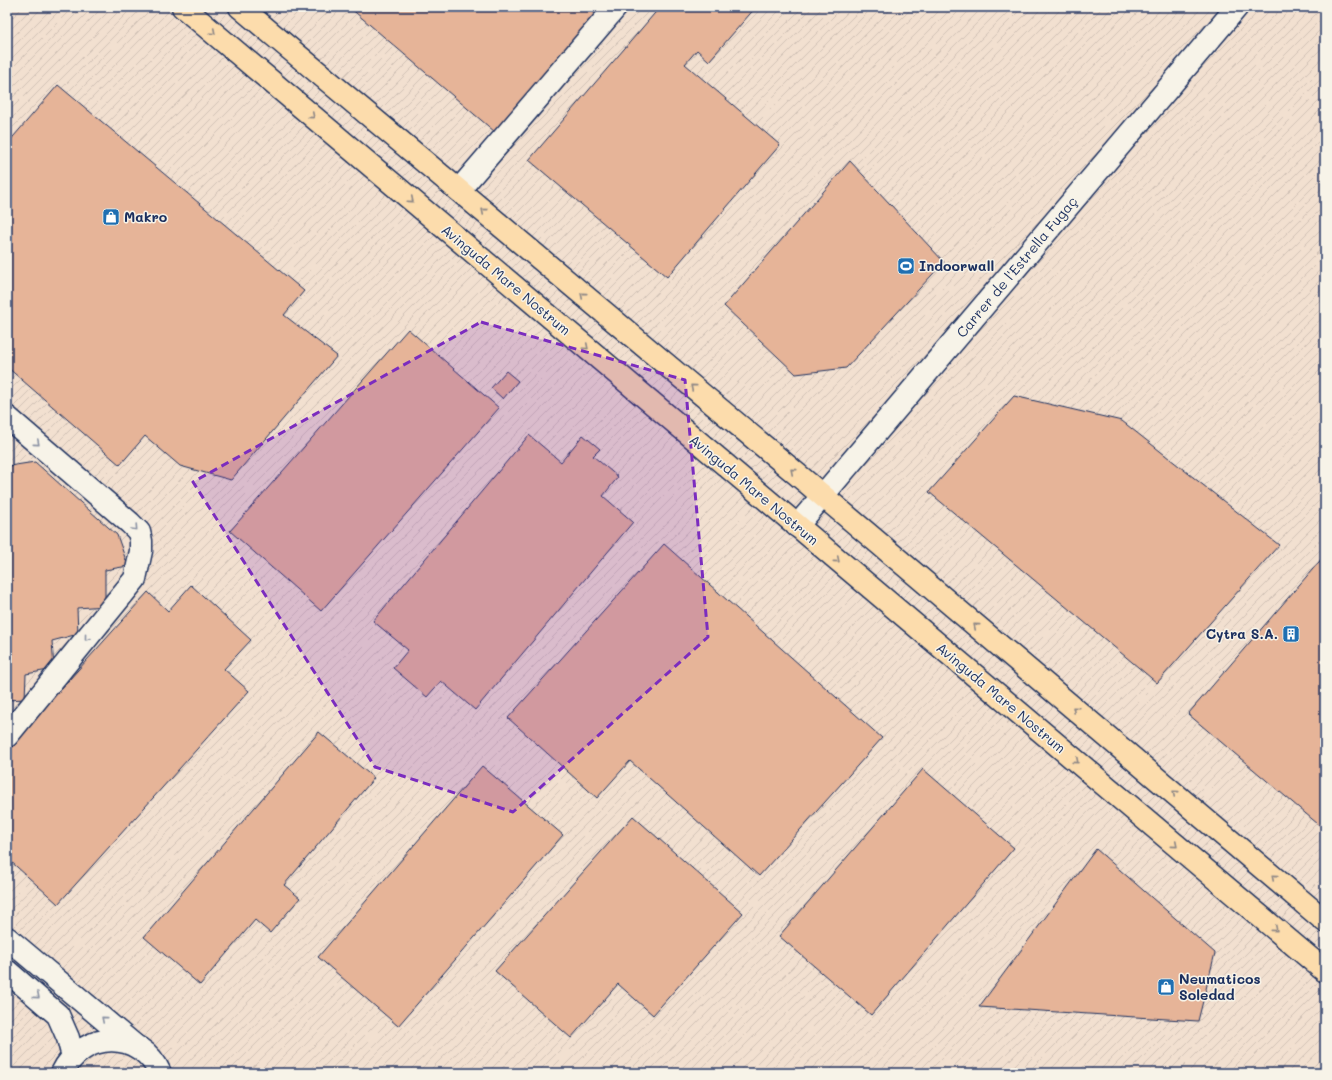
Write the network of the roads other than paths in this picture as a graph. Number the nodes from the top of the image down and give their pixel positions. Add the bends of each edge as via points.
1 (183, 7) edge
2 (240, 7) edge
3 (616, 7) edge
4 (1238, 7) edge
5 (459, 190) junction
6 (7, 418) edge
7 (823, 496) junction
8 (797, 526) junction
9 (7, 736) edge
10 (1325, 921) edge
11 (7, 938) edge
12 (7, 971) edge
13 (1325, 971) edge
14 (134, 1045) junction
15 (67, 1065) edge
16 (160, 1073) edge

1 -> 8 main road, Avinguda Mare Nostrum
2 - 5 main road
3 - 5 street
4 - 7 street, Carrer de l'Estrella Fugaç
7 -> 5 main road
6 -> 9 street via 139,532 141,550 135,578
7 - 8 street, Carrer de l'Estrella Fugaç
10 -> 7 main road
8 -> 13 main road, Avinguda Mare Nostrum
14 -> 11 street
12 -> 15 street via 58,1015 68,1038
14 - 15 street via 118,1040 101,1041 86,1046
14 - 16 street via 146,1053

